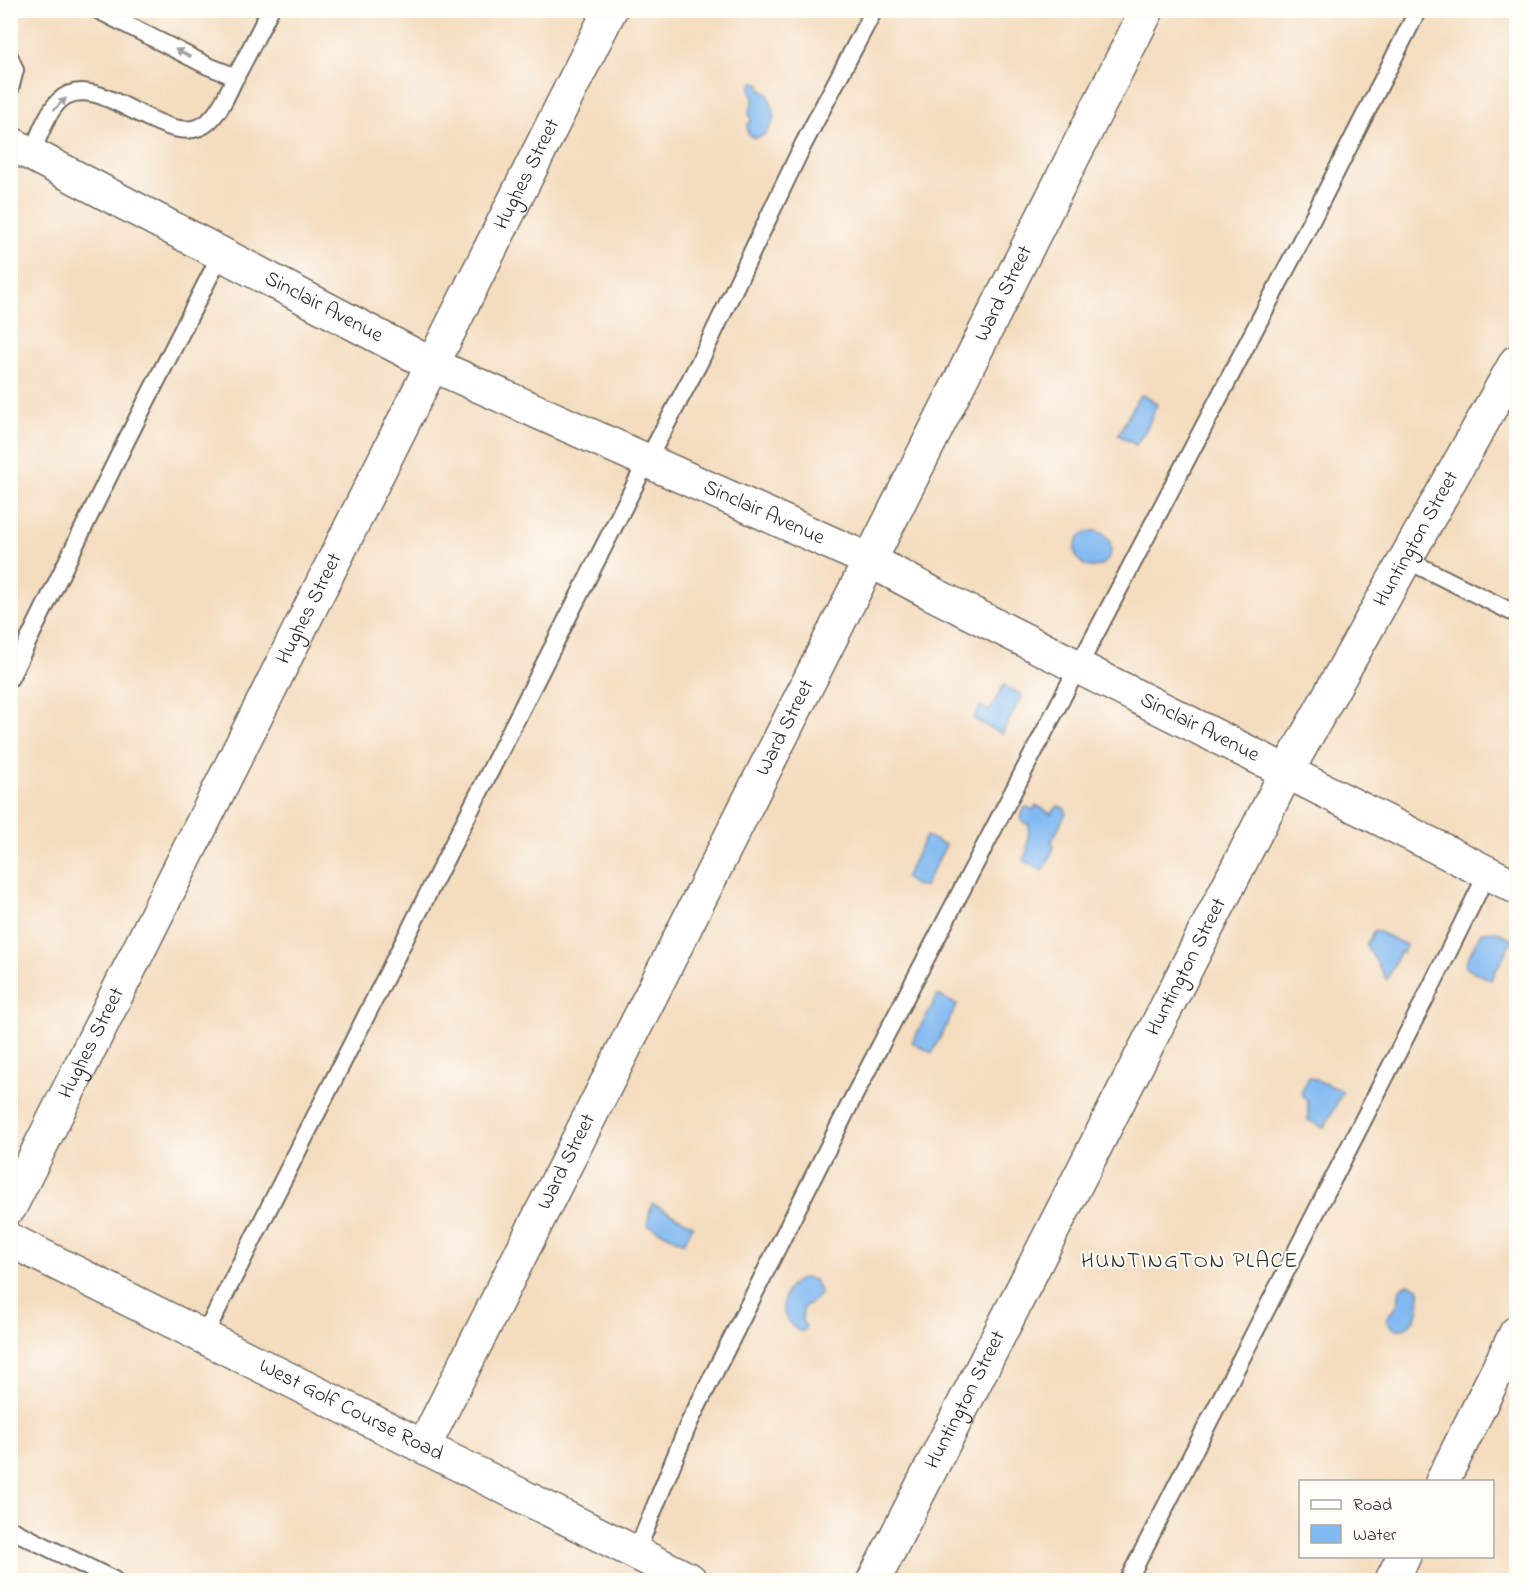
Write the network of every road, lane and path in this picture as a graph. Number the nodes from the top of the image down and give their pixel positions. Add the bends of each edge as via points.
1 (98, 10) edge
2 (270, 10) edge
3 (610, 10) edge
4 (874, 10) edge
5 (1147, 10) edge
6 (1418, 10) edge
7 (10, 57) edge
8 (236, 77) junction
9 (10, 89) edge
10 (21, 148) edge
11 (221, 254) junction
12 (1516, 362) edge
13 (433, 365) junction
14 (647, 461) junction
15 (1407, 560) junction
16 (871, 561) junction
17 (1516, 614) edge
18 (1078, 666) junction
19 (10, 678) edge
20 (1287, 771) junction
21 (1488, 872) junction
22 (1516, 887) edge
23 (10, 1207) edge
24 (10, 1240) edge
25 (1516, 1334) edge
26 (204, 1336) junction
27 (424, 1446) junction
28 (1443, 1480) edge
29 (10, 1529) edge
30 (1404, 1558) edge
31 (661, 1570) edge
32 (114, 1581) edge
33 (874, 1581) edge
34 (1128, 1581) edge
35 (1392, 1581) edge

8 -> 1 lane
2 - 8 lane
3 - 13 street, Hughes Street
4 - 14 lane
5 - 16 street, Ward Street
6 - 18 lane
7 - 9 lane via 15,70
10 -> 8 lane via 60,100 74,94 110,99 167,126 195,130 221,108
10 - 11 street, Sinclair Avenue
11 - 13 street, Sinclair Avenue
11 - 19 lane
12 - 15 street, Huntington Street
13 - 14 street, Sinclair Avenue
13 - 23 street, Hughes Street
14 - 16 street, Sinclair Avenue
14 - 26 lane
15 - 17 lane
15 - 20 street, Huntington Street
16 - 18 street, Sinclair Avenue
16 - 27 street, Ward Street
18 - 20 street, Sinclair Avenue
18 - 31 lane via 855,1094 695,1413
20 - 21 street, Sinclair Avenue
20 - 33 street, Huntington Street
21 - 22 street, Sinclair Avenue
21 - 34 lane
24 - 26 street, West Golf Course Road
25 - 28 street
26 - 27 street, West Golf Course Road
27 - 31 street, West Golf Course Road
29 - 32 lane
30 - 35 street

